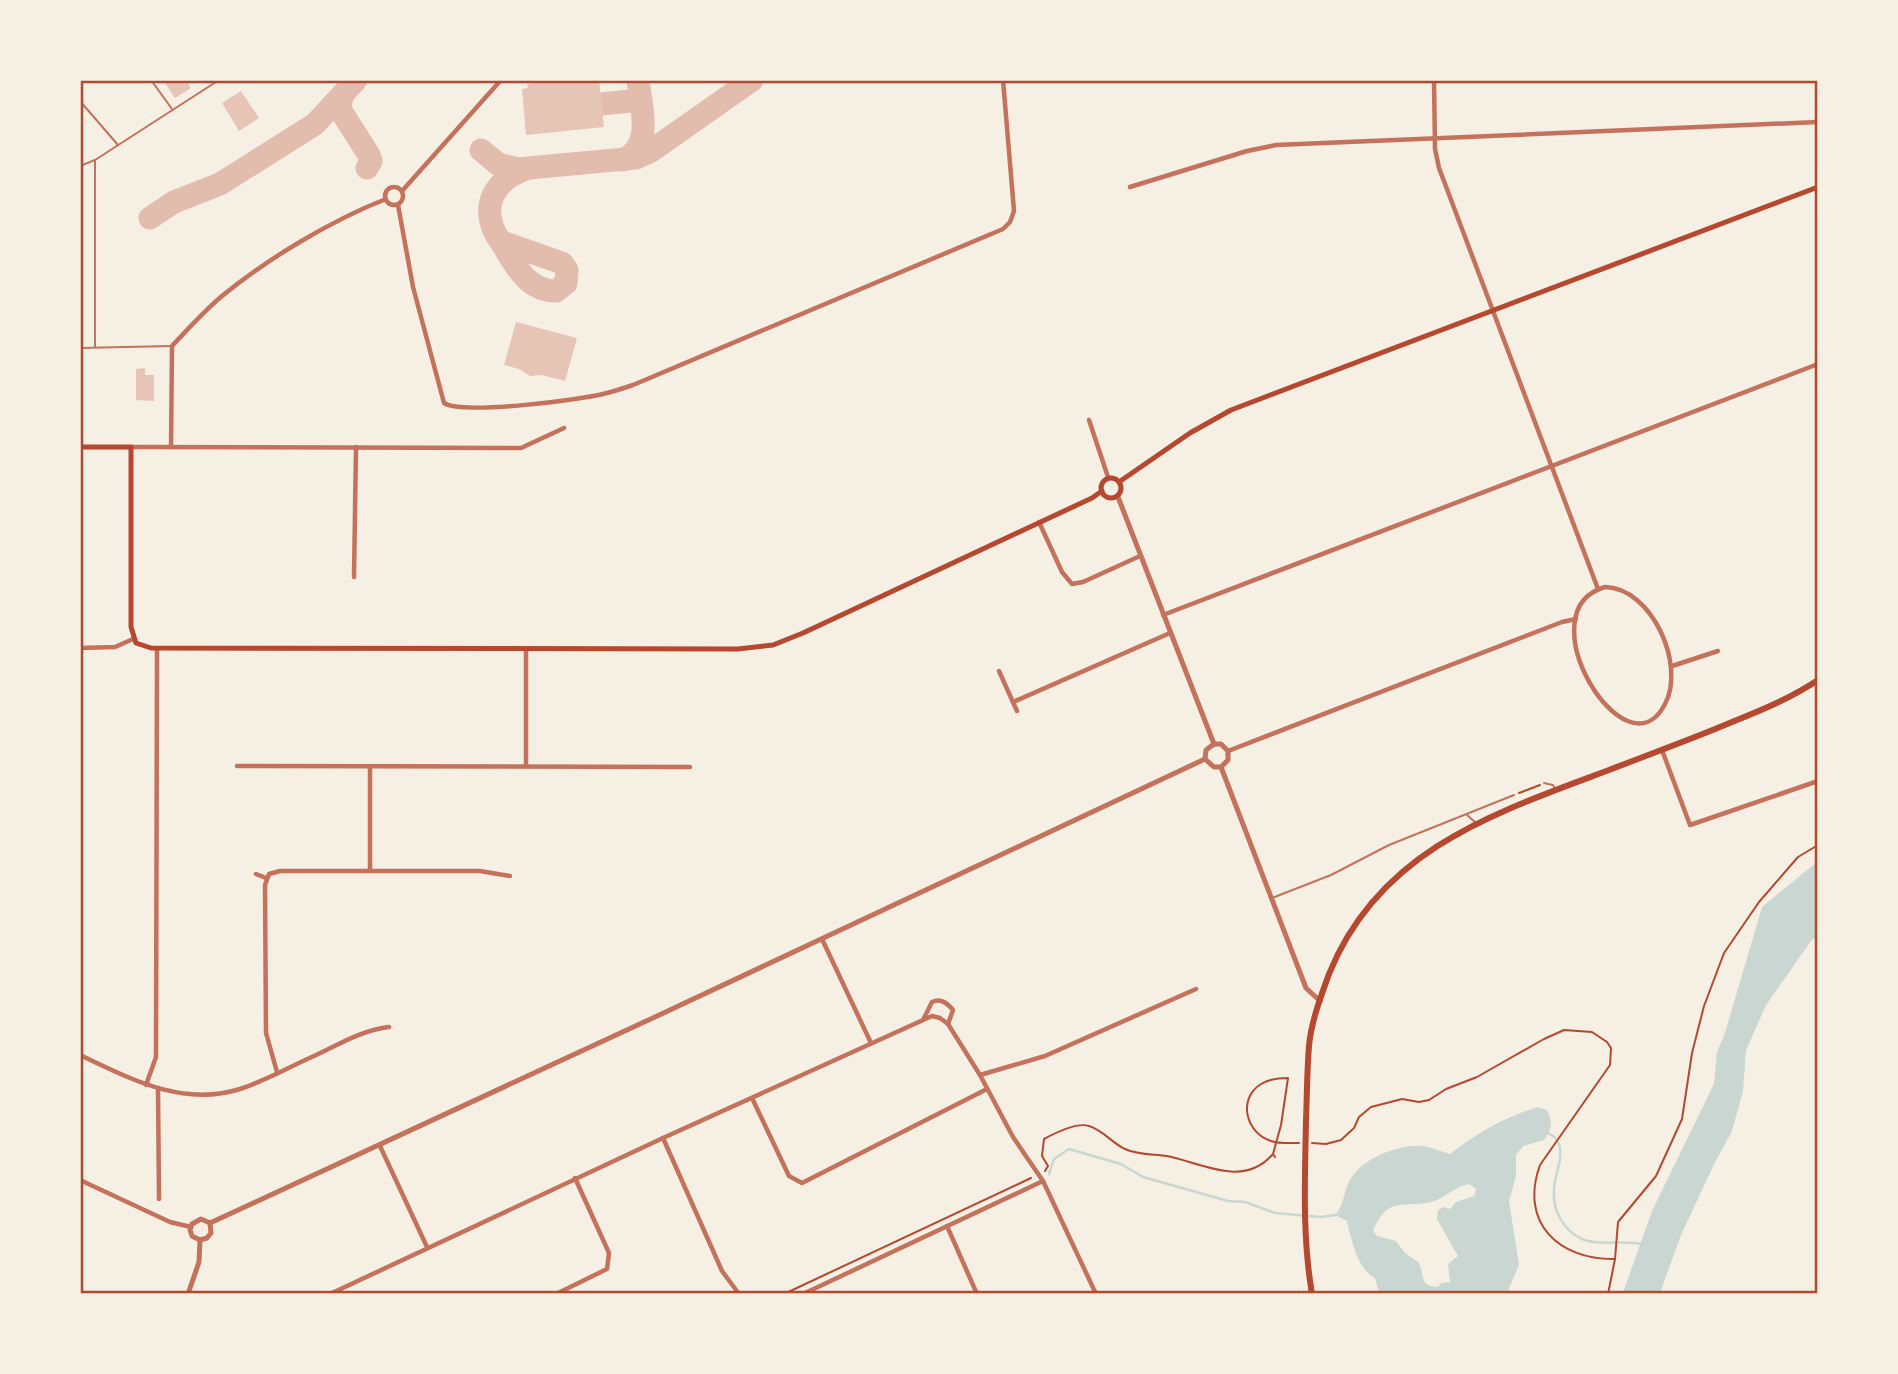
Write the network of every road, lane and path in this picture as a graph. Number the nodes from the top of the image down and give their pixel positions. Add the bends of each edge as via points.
1 (151, 80) edge
2 (219, 80) edge
3 (501, 80) edge
4 (1003, 80) edge
5 (1434, 80) edge
6 (80, 102) edge
7 (172, 110) junction
8 (1818, 122) edge
9 (1435, 138) junction
10 (118, 145) junction
11 (95, 160) junction
12 (80, 166) edge
13 (1130, 187) dead end
14 (1818, 187) edge
15 (402, 191) junction
16 (386, 199) junction
17 (398, 205) junction
18 (1493, 311) junction
19 (172, 346) junction
20 (95, 347) junction
21 (80, 348) edge
22 (1818, 365) edge
23 (1089, 420) dead end
24 (564, 428) dead end
25 (80, 447) edge
26 (131, 447) junction
27 (171, 447) junction
28 (356, 447) junction
29 (1552, 466) junction
30 (1108, 477) junction
31 (1119, 482) junction
32 (1102, 491) junction
33 (1118, 497) junction
34 (1039, 522) junction
35 (1140, 556) junction
36 (354, 577) dead end
37 (1598, 589) junction
38 (1163, 615) junction
39 (1576, 619) junction
40 (1170, 633) junction
41 (133, 639) junction
42 (80, 648) edge
43 (157, 648) junction
44 (526, 649) junction
45 (1717, 650) dead end
46 (1672, 666) junction
47 (999, 671) dead end
48 (1818, 680) edge
49 (1013, 702) junction
50 (1017, 710) dead end
51 (1214, 744) junction
52 (1662, 750) junction
53 (1228, 751) junction
54 (1205, 759) junction
55 (237, 766) dead end
56 (526, 766) junction
57 (370, 767) junction
58 (690, 767) dead end
59 (1222, 767) junction
60 (1818, 781) edge
61 (1544, 783) joint
62 (1556, 790) junction
63 (1514, 795) joint
64 (1466, 814) junction
65 (1477, 824) junction
66 (1818, 845) edge
67 (370, 871) junction
68 (257, 874) dead end
69 (510, 876) dead end
70 (266, 877) junction
71 (1271, 898) junction
72 (822, 939) junction
73 (1196, 989) dead end
74 (1320, 1001) junction
75 (924, 1018) junction
76 (948, 1024) junction
77 (389, 1027) dead end
78 (871, 1043) junction
79 (80, 1055) edge
80 (277, 1072) junction
81 (980, 1075) junction
82 (146, 1085) junction
83 (158, 1089) junction
84 (987, 1089) junction
85 (752, 1098) junction
86 (1246, 1107) dead end
87 (1364, 1112) dead end
88 (663, 1138) junction
89 (380, 1146) junction
90 (1046, 1170) dead end
91 (1032, 1177) dead end
92 (575, 1178) junction
93 (80, 1180) edge
94 (1043, 1181) junction
95 (159, 1199) dead end
96 (210, 1223) junction
97 (947, 1226) junction
98 (191, 1227) junction
99 (200, 1240) junction
100 (428, 1247) junction
101 (1615, 1259) junction
102 (188, 1293) edge
103 (330, 1293) edge
104 (556, 1293) edge
105 (739, 1293) edge
106 (785, 1293) edge
107 (803, 1293) edge
108 (977, 1293) edge
109 (1096, 1293) edge
110 (1312, 1293) edge
111 (1608, 1293) edge

1 - 7 lane
2 - 7 lane
3 - 15 street
4 - 17 street via 1014,211 1003,229 625,388 596,395 531,404 448,405 442,399 413,286
5 - 9 street
6 - 10 lane
7 - 10 lane
8 - 9 street
9 - 13 street via 1266,146
9 - 18 street via 1439,168
10 - 11 lane
11 - 12 lane
11 - 20 lane
14 - 18 main road
15 - 16 street via 390,188
15 - 17 street
16 - 17 street
16 - 19 street via 351,214 242,281
18 - 29 street
18 - 31 main road via 1223,414
19 - 20 lane
19 - 27 street
20 - 21 lane
22 - 29 street
23 - 30 street
24 - 28 street via 520,448
25 - 26 main road
26 - 27 street
26 - 41 main road
27 - 28 street
28 - 36 street
29 - 37 street
29 - 38 street
30 - 31 main road
30 - 32 main road
31 - 33 main road
32 - 33 main road via 1109,499
32 - 34 main road
33 - 35 street
34 - 35 street via 1072,584
34 - 44 main road via 773,645
35 - 38 street
37 - 39 street via 1585,598
37 - 46 street via 1613,587 1637,600 1658,626
38 - 40 street
39 - 46 street via 1578,654 1588,681 1609,710 1626,721 1642,723 1663,709
39 - 53 street
40 - 49 street
40 - 51 street
41 - 42 street via 115,647
41 - 43 main road via 140,646
43 - 44 main road
43 - 82 street via 156,1057
44 - 56 street
45 - 46 street
47 - 49 street
48 - 52 main road via 1774,704
49 - 50 street
51 - 53 street
51 - 54 street via 1206,750
52 - 60 street via 1690,825
52 - 62 main road
53 - 59 street
54 - 59 street via 1213,767
54 - 72 street
55 - 57 street
56 - 57 street
56 - 58 street
57 - 67 street
59 - 71 street
61 - 62 lane
61 - 63 path
62 - 65 main road
63 - 64 lane
64 - 65 lane
64 - 71 lane
65 - 74 main road via 1435,846 1373,900 1341,948
66 - 101 path via 1798,857 1724,953 1701,1018 1682,1119 1656,1176 1622,1215
67 - 69 street via 480,871
67 - 70 street via 279,871
68 - 70 street
70 - 80 street via 266,1033
71 - 74 street via 1306,988
72 - 78 street
72 - 89 street
73 - 81 street via 1045,1056
74 - 110 main road via 1309,1043 1304,1209
75 - 76 street via 936,1016
75 - 76 street via 932,1002 947,1002 953,1010
75 - 78 street
76 - 81 street
77 - 80 street via 363,1033
78 - 85 street
79 - 82 street
80 - 83 street via 215,1094
81 - 84 street
82 - 83 street
83 - 95 street
84 - 85 street via 802,1183 789,1177
84 - 94 street
85 - 88 street
86 - 90 path via 1259,1084 1288,1078 1274,1156 1257,1168 1230,1172 1138,1153 1088,1125 1044,1139
87 - 101 path via 1402,1099 1429,1100 1564,1030 1592,1032 1611,1048 1609,1065 1536,1177 1535,1212 1549,1235 1570,1252
88 - 92 street
88 - 105 street via 722,1271
89 - 96 street
89 - 100 street
91 - 106 path
92 - 100 street
92 - 104 street via 609,1253 607,1269
93 - 98 street via 170,1222
94 - 97 street
94 - 109 street
96 - 98 street via 201,1219
96 - 99 street via 209,1236
97 - 107 street
97 - 108 street
98 - 99 street via 192,1236
99 - 102 street via 199,1262
100 - 103 street
101 - 111 path

